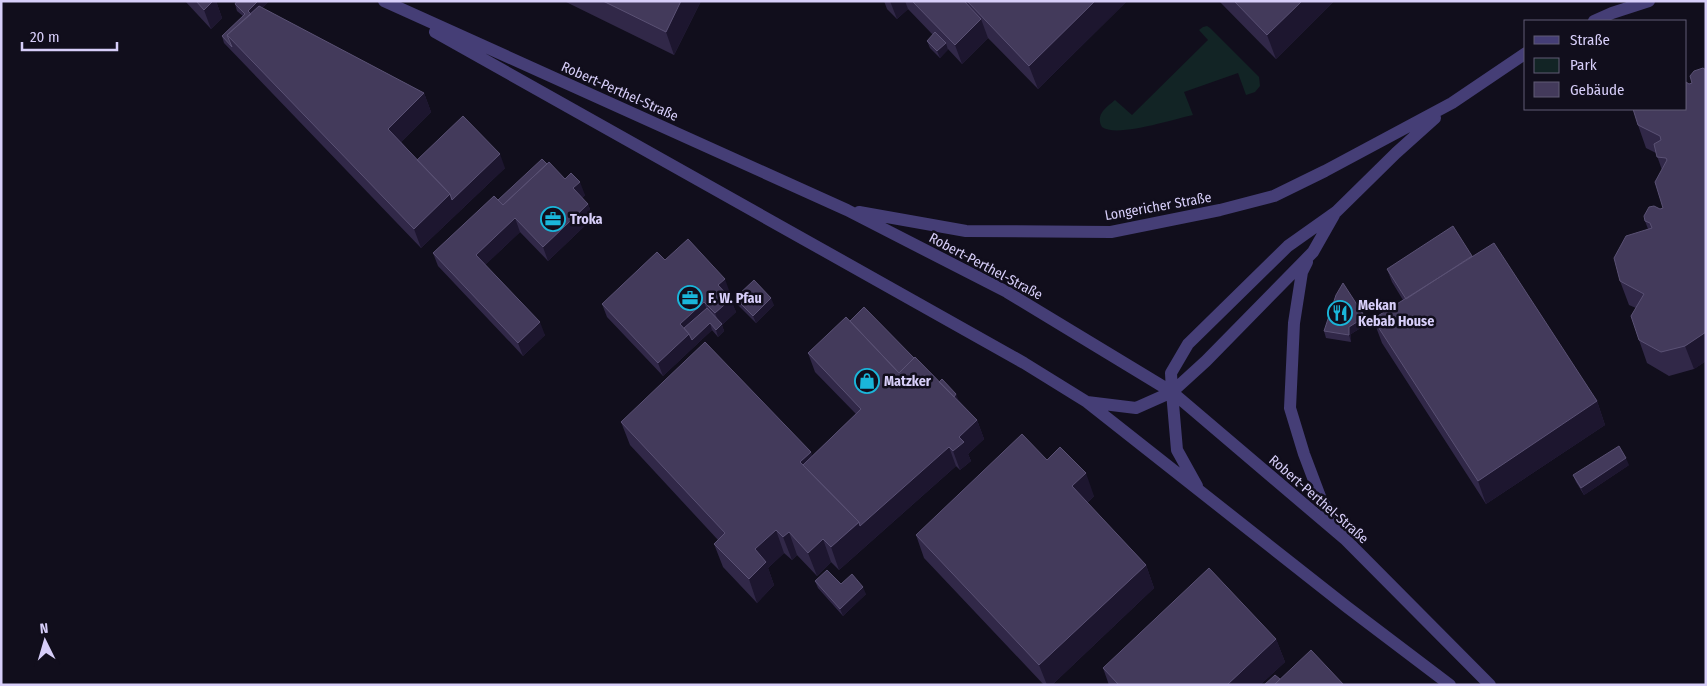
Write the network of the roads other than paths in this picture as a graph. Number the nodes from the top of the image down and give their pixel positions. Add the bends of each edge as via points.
1 (379, 1) edge
2 (384, 1) edge
3 (1649, 1) edge
4 (1596, 20) edge
5 (1524, 54) edge
6 (1452, 103) junction
7 (847, 210) junction
8 (1336, 212) junction
9 (1313, 252) junction
10 (1172, 392) junction
11 (1087, 402) junction
12 (1200, 492) junction
13 (1346, 540) junction
14 (1450, 685) edge
15 (1490, 685) edge

1 - 11 street via 1024,363
2 - 7 street, Robert-Perthel-Straße
3 - 4 street
5 - 6 street, Longericher Straße
6 - 7 street, Longericher Straße via 1274,196 1111,232 966,231
6 - 8 street, Longericher Straße
7 - 10 street, Robert-Perthel-Straße via 1007,292
8 - 9 street, Longericher Straße
8 - 10 street, Longericher Straße via 1288,246 1188,344 1171,373
9 - 10 street, Longericher Straße
9 - 13 street, Longericher Straße via 1302,272 1294,323 1290,408 1321,499
10 - 11 street, Longericher Straße via 1136,408
10 - 12 street, Longericher Straße via 1177,450
10 - 13 street, Robert-Perthel-Straße
11 - 12 street
12 - 14 street
13 - 15 street, Robert-Perthel-Straße

